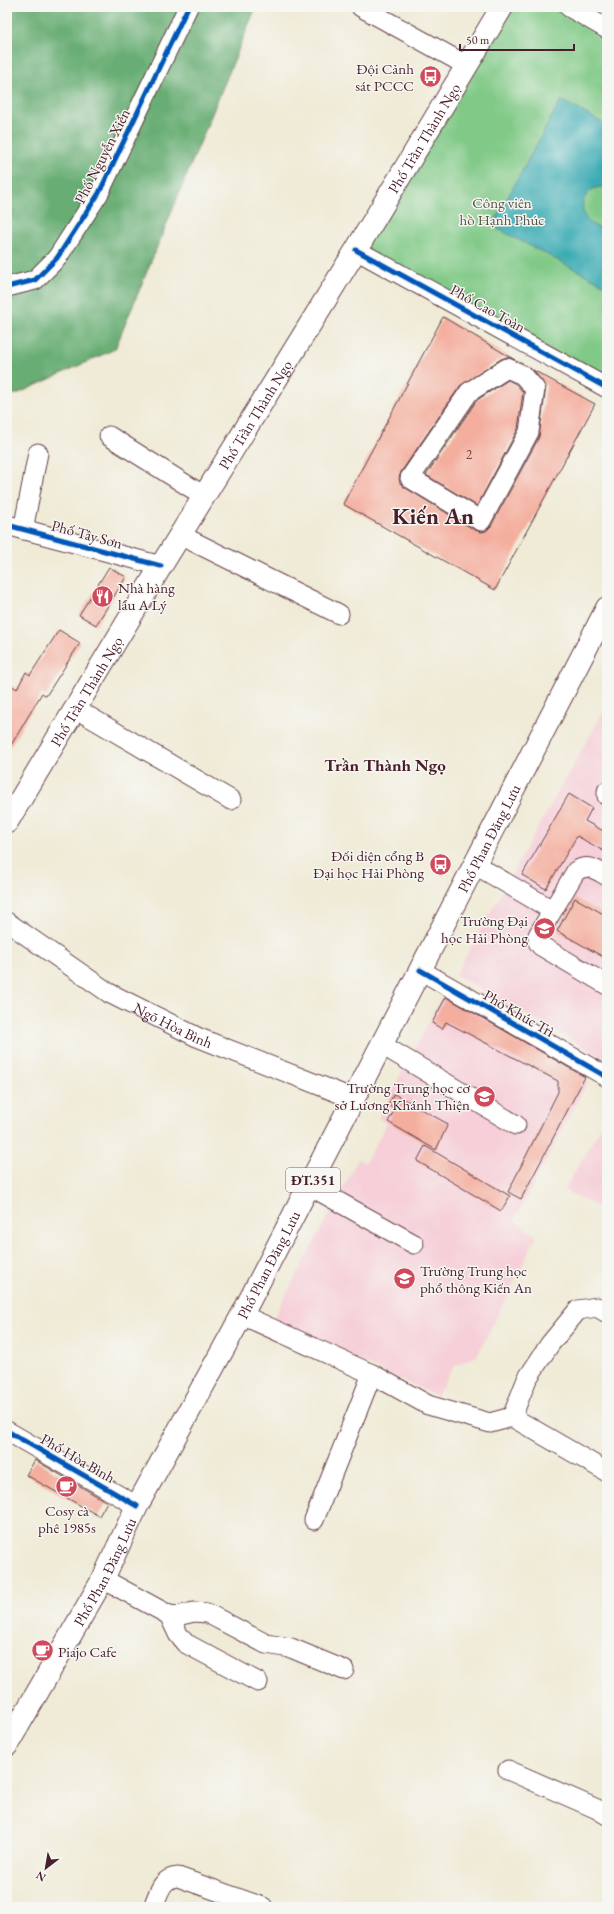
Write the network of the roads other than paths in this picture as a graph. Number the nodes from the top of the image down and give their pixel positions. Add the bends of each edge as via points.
1 (188, 7) edge
2 (361, 7) edge
3 (502, 7) edge
4 (569, 7) edge
5 (607, 29) edge
6 (466, 65) junction
7 (356, 250) junction
8 (7, 287) edge
9 (537, 349) junction
10 (523, 375) junction
11 (607, 388) edge
12 (109, 436) dead end
13 (38, 453) dead end
14 (204, 496) junction
15 (15, 528) edge
16 (180, 535) junction
17 (161, 566) junction
18 (607, 608) edge
19 (339, 614) dead end
20 (76, 709) junction
21 (607, 791) edge
22 (607, 796) edge
23 (231, 800) dead end
24 (7, 822) edge
25 (474, 864) junction
26 (607, 876) edge
27 (552, 910) junction
28 (7, 922) edge
29 (420, 970) junction
30 (607, 986) edge
31 (382, 1045) junction
32 (607, 1077) edge
33 (354, 1099) junction
34 (516, 1125) dead end
35 (310, 1186) junction
36 (414, 1244) dead end
37 (607, 1313) edge
38 (242, 1315) junction
39 (372, 1374) junction
40 (512, 1417) junction
41 (7, 1431) edge
42 (607, 1472) edge
43 (138, 1506) junction
44 (314, 1520) dead end
45 (103, 1579) junction
46 (169, 1616) junction
47 (344, 1670) dead end
48 (258, 1682) dead end
49 (9, 1737) edge
50 (508, 1770) dead end
51 (607, 1816) edge
52 (153, 1907) edge
53 (263, 1907) edge

1 - 8 street, Phố Nguyễn Xiển via 99,193 57,258 35,280
2 - 6 street
3 - 6 main road, Phố Trần Thành Ngọ
4 - 5 street
6 - 7 main road, Phố Trần Thành Ngọ
7 - 9 street, Phố Cao Toàn
7 - 14 main road, Phố Trần Thành Ngọ
9 - 10 street
9 - 11 street, Phố Cao Toàn
10 - 10 street via 536,389 529,432 481,521 410,478 469,392 507,368
12 - 14 street
13 - 15 street
14 - 16 main road, Phố Trần Thành Ngọ
15 - 17 street, Phố Tây Sơn
16 - 17 main road, Phố Trần Thành Ngọ
16 - 19 street
17 - 20 main road, Phố Trần Thành Ngọ
18 - 25 main road, Phố Phan Đăng Lưu / ĐT.351
20 - 23 street
20 - 24 main road, Phố Trần Thành Ngọ
21 - 22 street
25 - 27 street
25 - 29 main road, Phố Phan Đăng Lưu / ĐT.351
26 - 27 street via 592,867 582,867 576,871
27 - 30 street via 538,935 538,942
28 - 33 street, Ngõ Hòa Bình via 109,993 197,1037
29 - 31 main road, Phố Phan Đăng Lưu / ĐT.351
29 - 32 street, Phố Khúc Trì
31 - 33 main road, Phố Phan Đăng Lưu / ĐT.351
31 - 34 street
33 - 35 main road, Phố Phan Đăng Lưu / ĐT.351
35 - 36 street
35 - 38 main road, Phố Phan Đăng Lưu / ĐT.351
37 - 40 street via 597,1307 578,1310 550,1344 527,1379
38 - 39 street
38 - 43 main road, Phố Phan Đăng Lưu / ĐT.351
39 - 40 street via 428,1405 490,1423
39 - 44 street
40 - 42 street
41 - 43 street, Phố Hòa Bình
43 - 45 main road, Phố Phan Đăng Lưu / ĐT.351
45 - 46 street
45 - 49 main road, Phố Phan Đăng Lưu / ĐT.351
46 - 47 street via 194,1612 207,1613 266,1644 291,1648
46 - 48 street via 185,1643
50 - 51 street via 597,1809
52 - 53 street via 166,1881 178,1878

